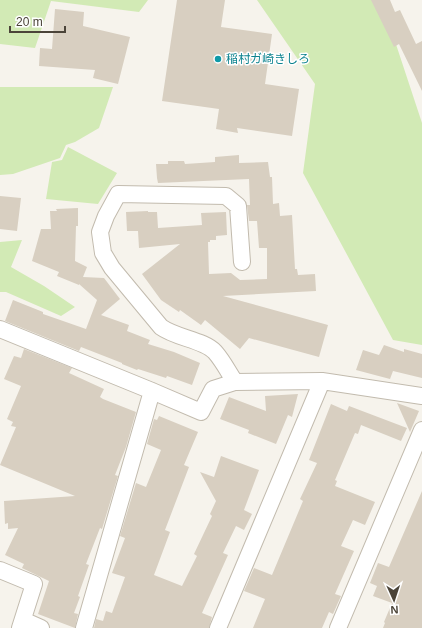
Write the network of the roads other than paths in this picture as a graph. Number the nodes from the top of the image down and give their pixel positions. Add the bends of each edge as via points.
1 (242, 262) dead end
2 (0, 329) edge
3 (322, 381) junction
4 (235, 382) junction
5 (152, 391) junction
6 (422, 396) edge
7 (422, 430) edge
8 (0, 570) edge
9 (22, 624) edge
10 (41, 628) edge
11 (84, 628) edge
12 (218, 628) edge
13 (338, 628) edge

1 - 4 street via 238,206 226,196 118,194 100,232 103,253 112,268 161,327 167,332 215,352
2 - 5 street
3 - 4 street
3 - 6 street
3 - 12 street
4 - 5 street via 213,389 201,412
5 - 11 street
7 - 13 street
8 - 9 street via 34,584
9 - 10 street

